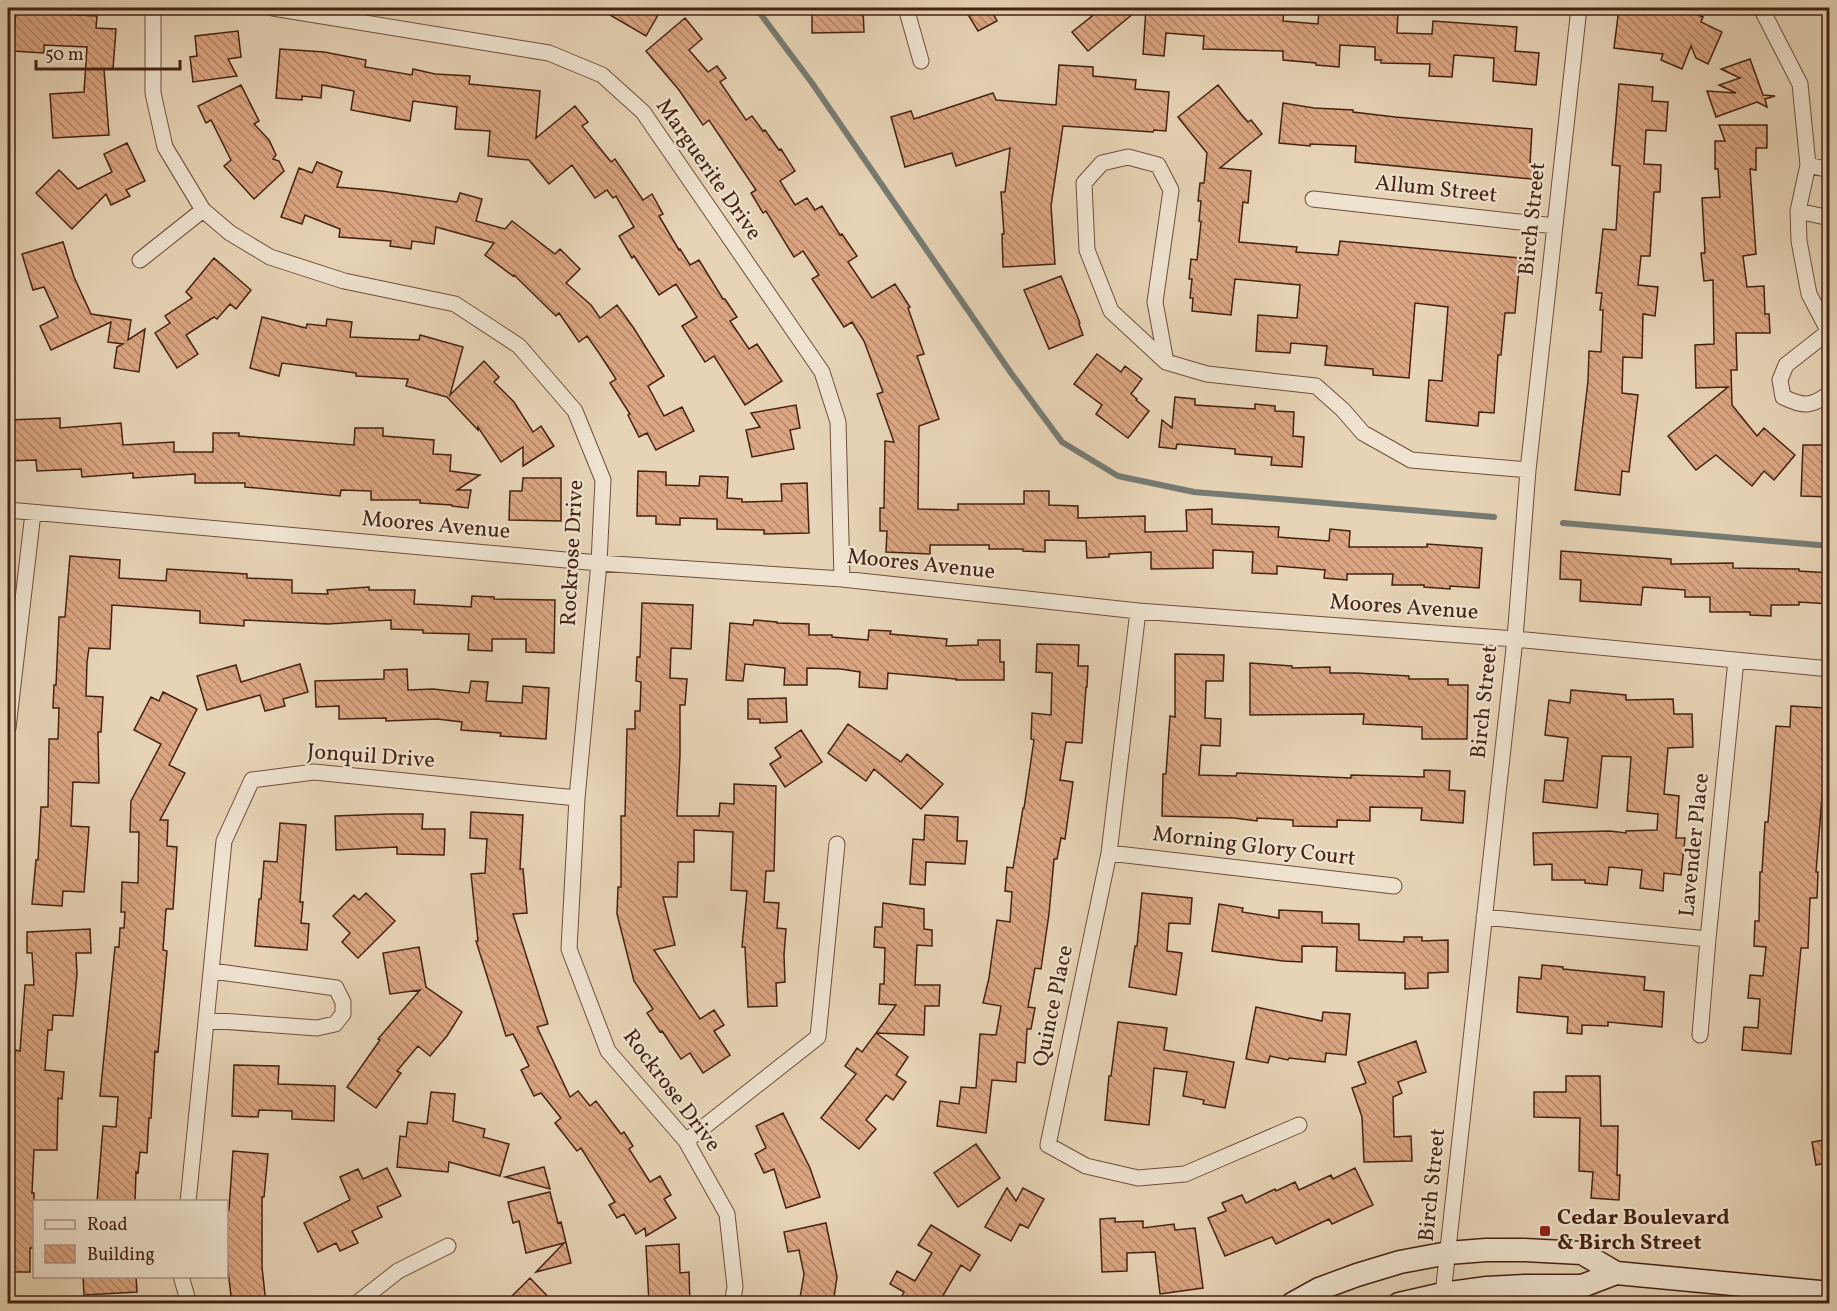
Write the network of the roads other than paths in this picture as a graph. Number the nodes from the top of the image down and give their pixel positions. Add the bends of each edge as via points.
1 (153, 8) edge
2 (273, 8) edge
3 (906, 8) edge
4 (1580, 8) edge
5 (1761, 8) edge
6 (921, 61) dead end
7 (1808, 165) junction
8 (1830, 170) edge
9 (1313, 200) dead end
10 (203, 210) junction
11 (1798, 211) junction
12 (1830, 218) edge
13 (1555, 226) junction
14 (141, 260) dead end
15 (1829, 333) edge
16 (1166, 362) junction
17 (1830, 393) edge
18 (1528, 470) junction
19 (8, 510) edge
20 (33, 513) junction
21 (599, 563) junction
22 (842, 579) junction
23 (1138, 611) junction
24 (1515, 639) junction
25 (1736, 660) junction
26 (1830, 669) edge
27 (8, 728) edge
28 (577, 798) junction
29 (837, 844) dead end
30 (1109, 853) junction
31 (1394, 886) dead end
32 (1484, 917) junction
33 (1708, 939) junction
34 (212, 971) junction
35 (206, 1020) junction
36 (1700, 1035) dead end
37 (1299, 1125) dead end
38 (686, 1141) junction
39 (188, 1200) edge
40 (448, 1246) dead end
41 (1448, 1253) junction
42 (1616, 1273) junction
43 (182, 1278) edge
44 (1830, 1293) edge
45 (1443, 1294) junction
46 (189, 1304) edge
47 (356, 1304) edge
48 (732, 1304) edge
49 (1292, 1304) edge
50 (1398, 1304) edge

1 - 10 street, Rockrose Drive via 153,93 165,147
2 - 22 street, Marguerite Drive via 549,53 602,75 643,112 822,372 838,422
3 - 6 street
4 - 13 street, Birch Street
5 - 7 street via 1800,84
7 - 8 street
7 - 11 street
9 - 13 street, Allum Street
10 - 14 street
10 - 21 street, Rockrose Drive via 230,233 270,257 344,281 455,304 519,346 575,411 603,480
11 - 12 street
11 - 15 street via 1809,294
13 - 18 street, Birch Street
15 - 17 street via 1786,365 1780,380 1783,397 1797,404 1816,404
16 - 16 street via 1155,302 1171,190 1158,165 1128,157 1102,163 1084,183 1088,250 1111,311
16 - 18 street via 1207,374 1316,386 1363,433 1411,460
18 - 24 street, Birch Street
19 - 20 street, Moores Avenue
20 - 21 street, Moores Avenue
20 - 27 street
21 - 22 street, Moores Avenue
21 - 28 street, Rockrose Drive
22 - 23 street, Moores Avenue
23 - 24 street, Moores Avenue
23 - 30 street, Quince Place
24 - 25 street, Moores Avenue
24 - 32 street, Birch Street
25 - 26 street, Moores Avenue
25 - 33 street, Lavender Place
28 - 34 street, Jonquil Drive via 314,772 252,780 224,841
28 - 38 street, Rockrose Drive via 569,949 608,1051
29 - 38 street via 818,1037
30 - 31 street, Morning Glory Court
30 - 37 street, Quince Place via 1048,1145 1086,1166 1138,1178 1185,1174
32 - 33 street
32 - 41 street, Birch Street
33 - 36 street, Lavender Place
34 - 35 street, Jonquil Drive
34 - 35 street via 336,988 343,1002 343,1014 335,1024 317,1028
35 - 39 street, Jonquil Drive
38 - 48 street, Rockrose Drive via 727,1214 735,1287
40 - 47 street via 398,1271
41 - 42 main road via 1581,1253
41 - 45 street, Birch Street
41 - 49 main road via 1358,1275
42 - 44 main road
42 - 45 main road via 1582,1286 1525,1286
43 - 46 street
45 - 50 main road

